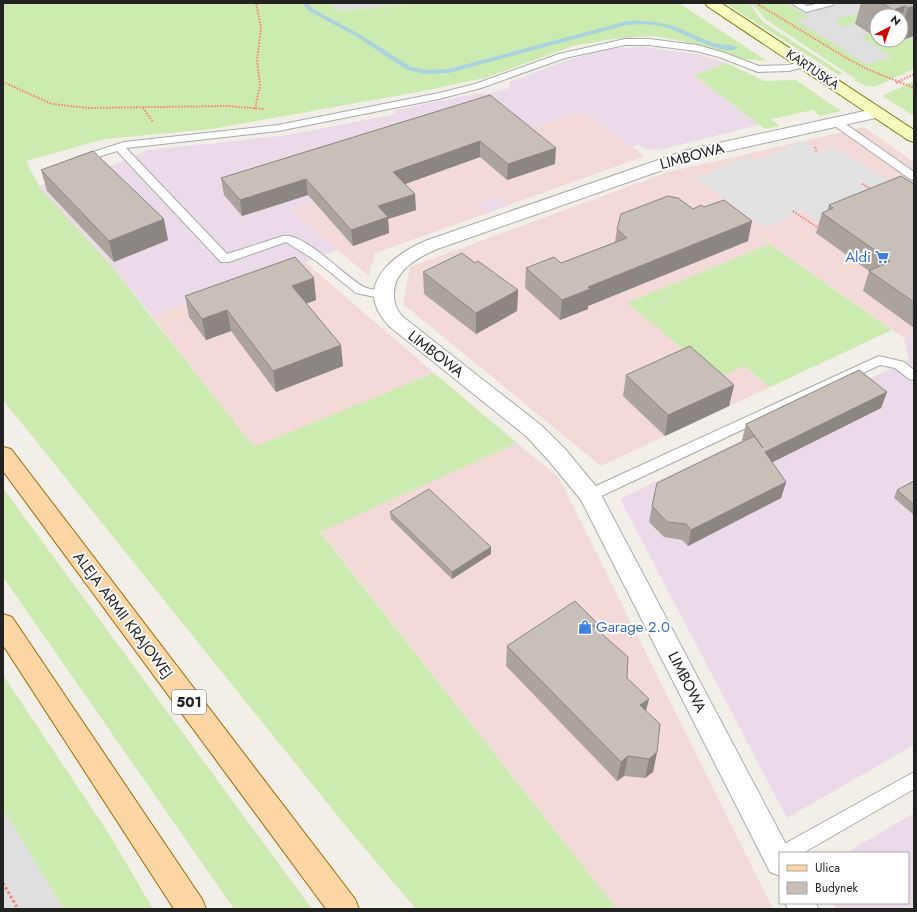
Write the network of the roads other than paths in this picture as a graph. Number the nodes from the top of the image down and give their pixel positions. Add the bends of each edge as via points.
1 (712, 3) edge
2 (795, 3) edge
3 (830, 3) edge
4 (806, 64) junction
5 (878, 113) junction
6 (836, 122) junction
7 (914, 137) edge
8 (119, 147) junction
9 (66, 164) edge
10 (914, 177) edge
11 (384, 296) junction
12 (914, 376) edge
13 (3, 455) edge
14 (590, 495) junction
15 (3, 624) edge
16 (914, 780) edge
17 (790, 852) edge
18 (779, 853) edge
19 (191, 909) edge
20 (344, 909) edge

1 - 4 street, KARTUSKA
2 - 3 lane via 806,9
4 - 5 street, KARTUSKA
4 - 8 lane via 758,70 697,48 625,42 562,56 478,86 439,96 264,129
5 - 6 street, LIMBOWA
5 - 7 street, KARTUSKA
6 - 10 lane
6 - 11 street, LIMBOWA via 693,154 431,245 412,253 396,264 383,289
8 - 9 lane
8 - 11 lane via 225,259 287,238 319,257 360,290
11 - 14 street, LIMBOWA via 389,312 401,326 534,431
12 - 14 lane via 899,365 879,360
13 - 20 main road, ALEJA ARMII KRAJOWEJ / 501
14 - 18 street, LIMBOWA
15 - 19 main road
16 - 17 lane

